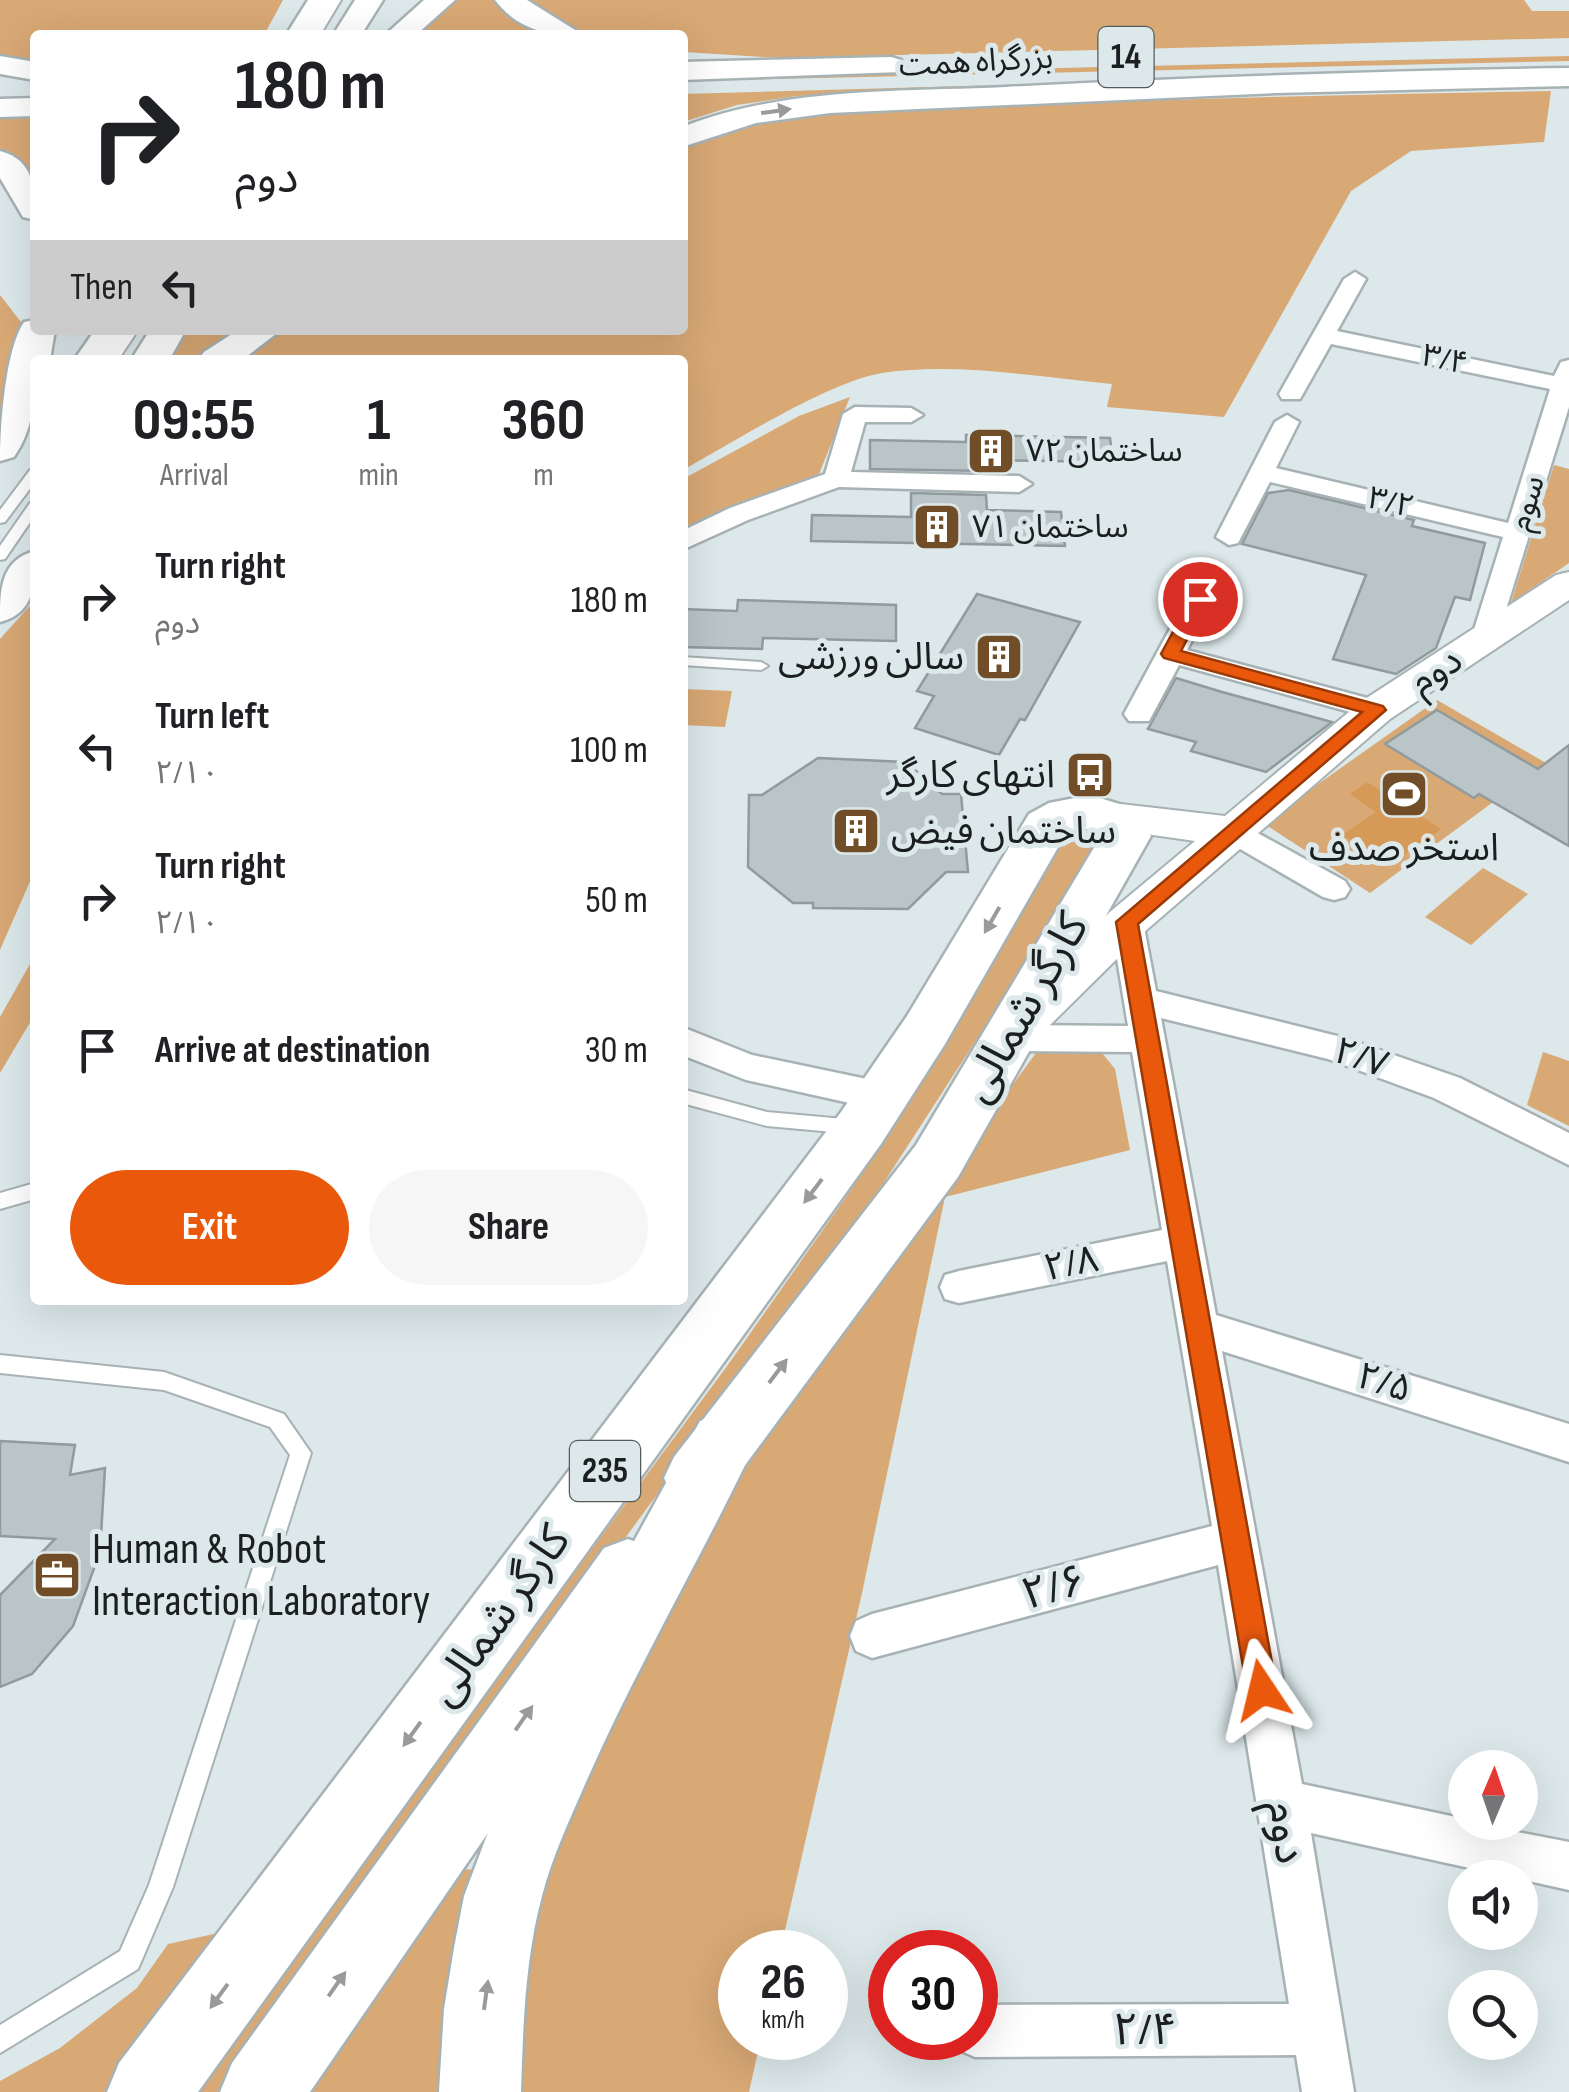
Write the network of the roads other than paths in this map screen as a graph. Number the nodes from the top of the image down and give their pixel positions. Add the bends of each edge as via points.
1 (337, 0) edge
2 (346, 0) edge
3 (369, 0) edge
4 (386, 0) edge
5 (441, 0) edge
6 (509, 0) edge
7 (302, 1) edge
8 (279, 30) edge
9 (300, 30) edge
10 (319, 30) edge
11 (328, 30) edge
12 (350, 30) edge
13 (373, 30) edge
14 (405, 30) edge
15 (557, 30) edge
16 (688, 56) edge
17 (0, 65) edge
18 (1569, 65) edge
19 (861, 68) junction
20 (30, 70) edge
21 (688, 71) edge
22 (908, 74) junction
23 (1569, 76) edge
24 (0, 84) edge
25 (30, 84) edge
26 (688, 88) edge
27 (30, 107) edge
28 (0, 108) edge
29 (688, 136) edge
30 (0, 162) edge
31 (30, 201) edge
32 (1355, 279) dead end
33 (213, 335) edge
34 (256, 335) edge
35 (1326, 336) junction
36 (197, 355) edge
37 (226, 355) edge
38 (30, 367) edge
39 (1566, 376) edge
40 (1292, 394) dead end
41 (911, 415) dead end
42 (1287, 422) dead end
43 (30, 428) edge
44 (0, 449) edge
45 (30, 453) edge
46 (1542, 455) junction
47 (1569, 460) edge
48 (1264, 472) junction
49 (0, 479) edge
50 (836, 479) junction
51 (30, 480) edge
52 (1019, 484) dead end
53 (0, 492) edge
54 (30, 513) edge
55 (0, 520) edge
56 (1518, 533) junction
57 (1229, 537) dead end
58 (688, 539) edge
59 (0, 556) edge
60 (30, 570) edge
61 (1569, 583) edge
62 (1200, 599) dead end
63 (0, 608) edge
64 (1486, 639) junction
65 (1170, 654) junction
66 (688, 662) edge
67 (761, 666) dead end
68 (1376, 710) junction
69 (1139, 714) dead end
70 (1234, 831) junction
71 (1116, 832) junction
72 (1334, 889) dead end
73 (1126, 922) junction
74 (1144, 1019) junction
75 (1007, 1038) junction
76 (688, 1042) edge
77 (688, 1098) edge
78 (870, 1112) junction
79 (1569, 1150) edge
80 (30, 1193) edge
81 (0, 1201) edge
82 (1183, 1242) junction
83 (959, 1287) dead end
84 (1198, 1326) junction
85 (0, 1364) edge
86 (724, 1442) junction
87 (1569, 1443) edge
88 (1236, 1540) junction
89 (872, 1636) dead end
90 (1282, 1803) junction
91 (1569, 1866) edge
92 (998, 2030) edge
93 (1315, 2030) junction
94 (0, 2040) edge
95 (148, 2092) edge
96 (261, 2092) edge
97 (480, 2092) edge
98 (1328, 2092) edge

1 - 10 lane
2 - 11 lane
3 - 12 main road
4 - 13 main road
5 - 14 main road
6 - 15 main road
7 - 8 main road
7 - 9 main road
16 - 19 main road
17 - 20 main road
18 - 22 main road, بزرگراه همت / 14
19 - 21 main road, بزرگراه همت / 14
19 - 22 main road, بزرگراه همت / 14
22 - 26 main road, 14
29 -> 23 main road via 739,116 836,106 1190,85
24 - 25 main road
27 - 28 main road
30 - 31 main road
32 - 35 street
33 - 36 main road
34 - 37 main road
35 - 39 street, ۳/۴
35 - 40 street
38 - 44 main road
39 - 46 street, سوم
41 - 50 street via 856,414
42 - 48 street
43 - 49 main road
45 - 53 main road
46 - 47 street
46 - 56 street, سوم
48 - 56 street, ۳/۲
48 - 57 street
50 - 52 street
50 - 58 street
51 - 55 lane
54 - 59 lane
56 - 64 street, سوم
60 - 63 main road
61 - 64 main road, دوم
62 - 65 street
64 - 68 main road, دوم
65 - 68 street
65 - 69 street
66 - 67 lane
68 - 70 main road, دوم
70 - 71 main road
70 - 72 street
70 - 73 main road, دوم
71 - 75 main road, کارگر شمالی / 235
71 -> 78 main road, کارگر شمالی / 235 via 1082,811 1054,818
73 - 74 street, دوم
73 - 75 main road, دوم
74 - 75 street, ۲/۷
74 - 79 street, ۲/۷ via 1333,1048 1447,1088
74 - 82 street, دوم
86 -> 75 main road, کارگر شمالی / 235 via 937,1161
76 - 78 street
77 - 78 lane via 767,1119
78 -> 95 main road, کارگر شمالی / 235
80 - 81 lane
82 - 83 street, ۲/۸
82 - 84 street, دوم
84 - 87 street, ۲/۵
84 - 88 street, دوم
85 - 94 lane via 164,1381 277,1420 301,1453 161,1887 129,1960
96 -> 86 main road, کارگر شمالی / 235
97 -> 86 main road via 493,1948 528,1828 574,1724
88 - 89 street, ۲/۶
88 - 90 street, دوم
90 - 91 street
90 - 93 street, دوم
92 - 93 street, ۲/۴
93 - 98 street, دوم

